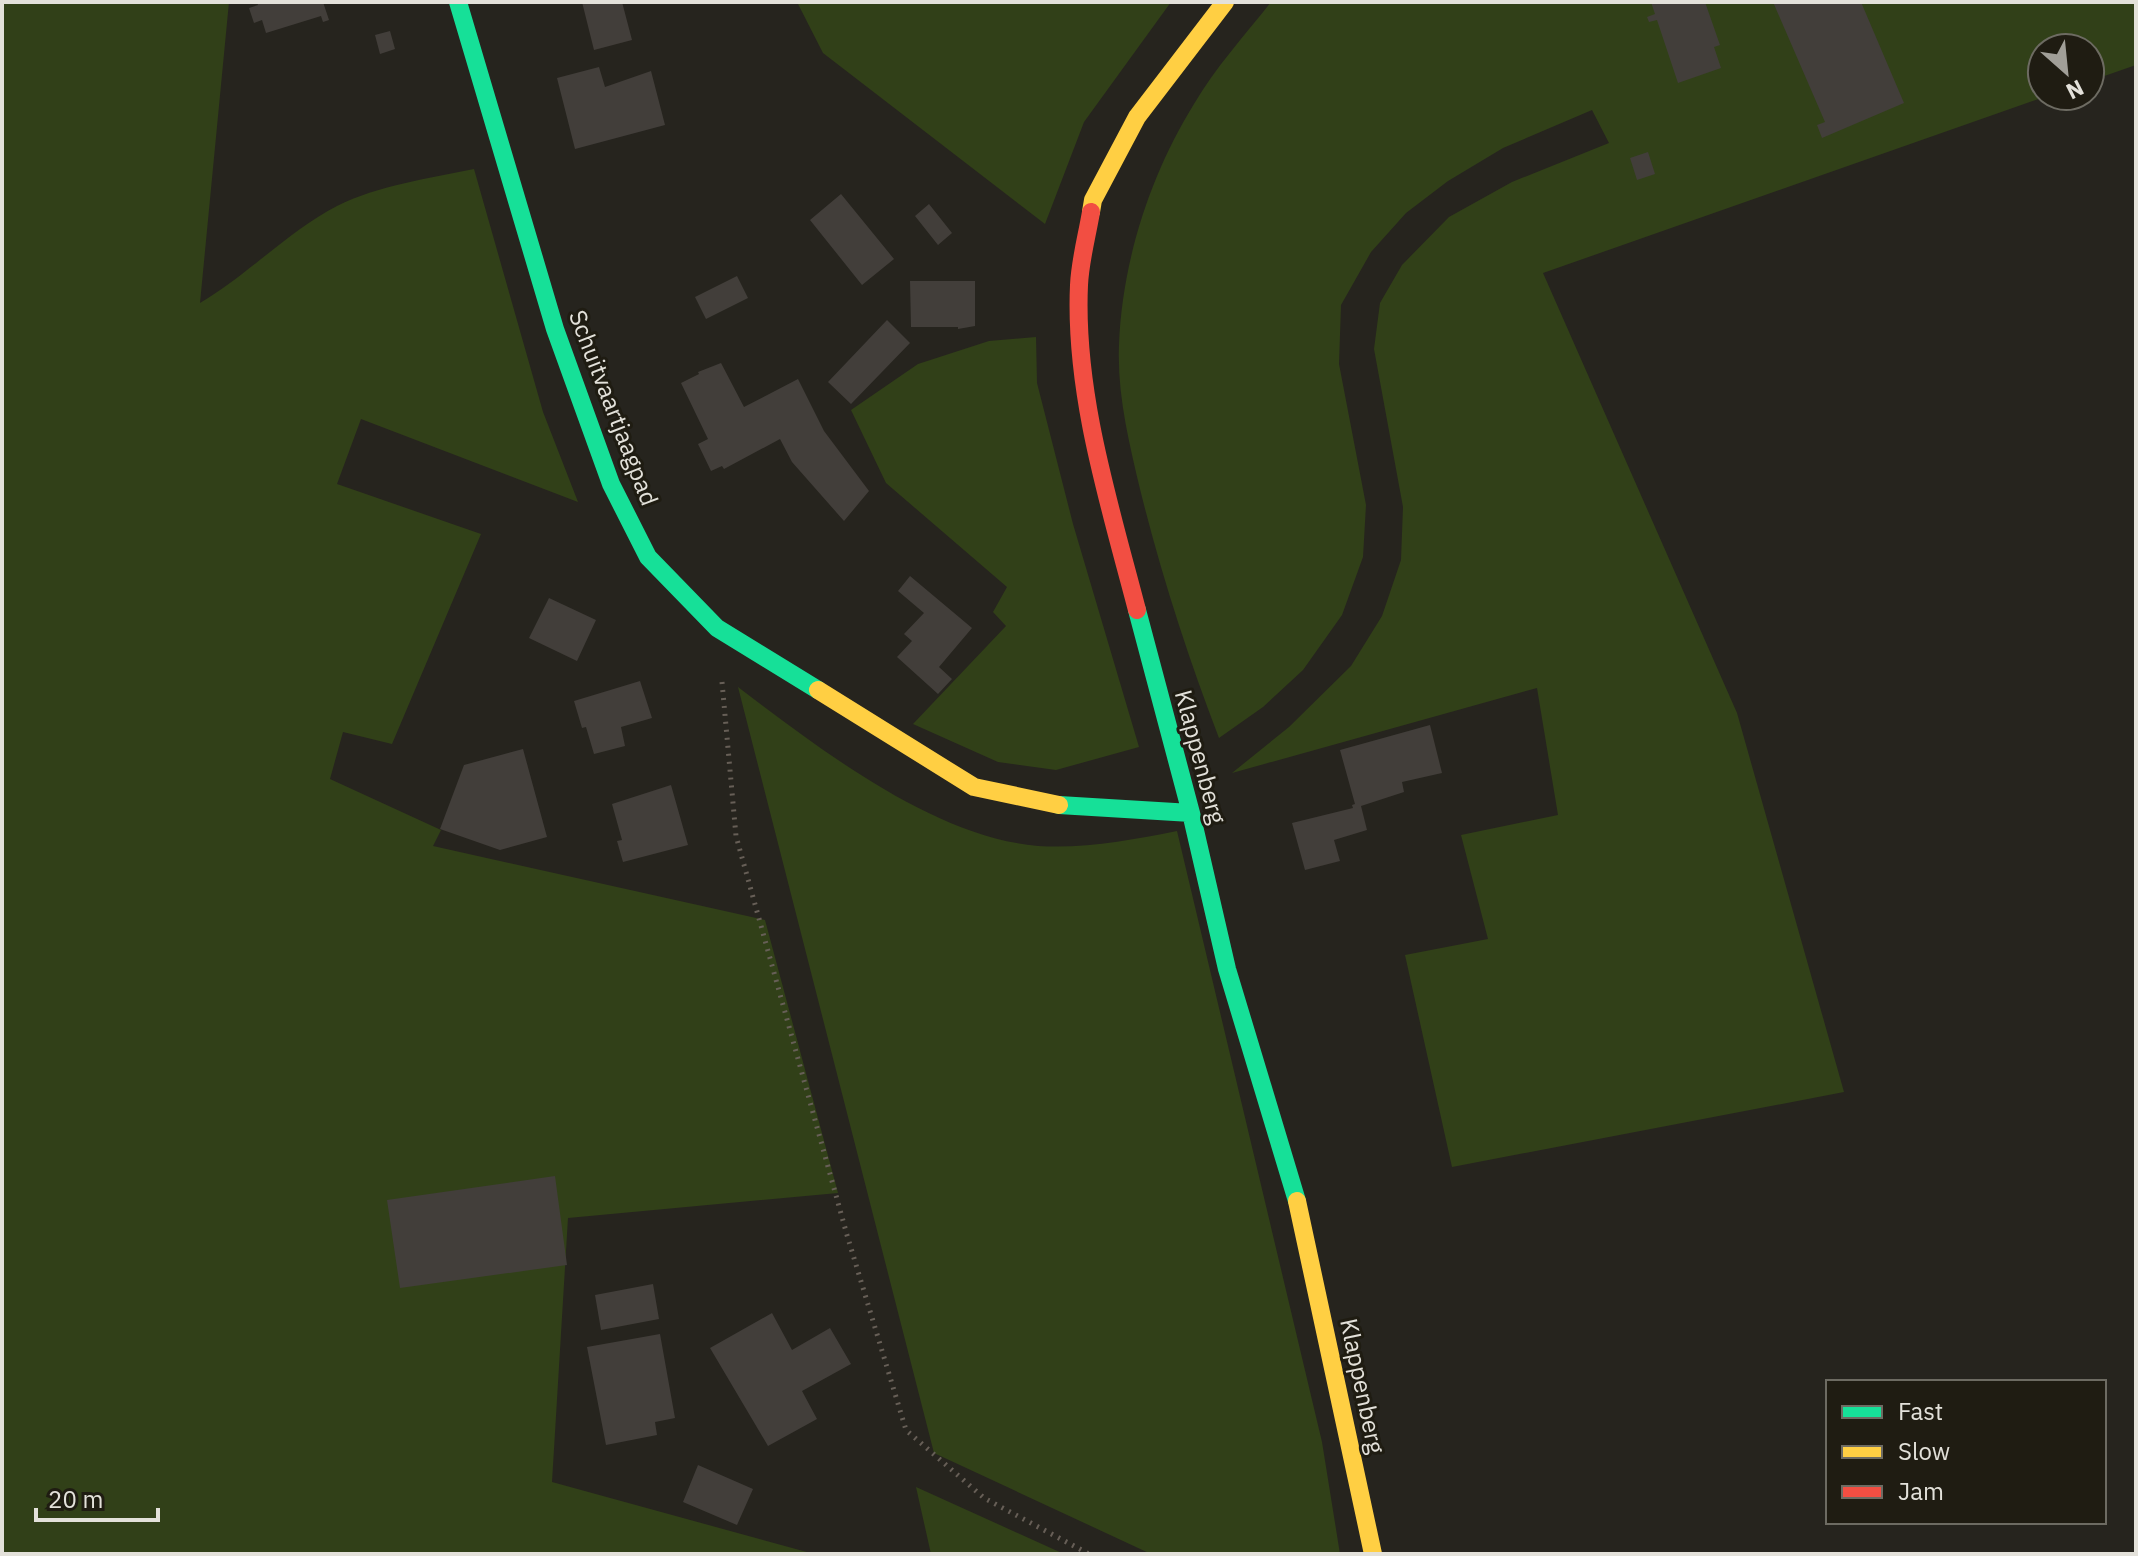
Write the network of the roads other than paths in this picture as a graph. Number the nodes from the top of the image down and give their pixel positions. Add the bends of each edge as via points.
1 (458, 2) edge
2 (1225, 2) edge
3 (1191, 813) junction
4 (1373, 1554) edge

1 - 3 street, Schuitvaartjaagpad via 555,329 611,484 648,557 717,628 974,787 1070,807
2 - 3 street, Klappenberg via 1137,117 1093,200 1079,283 1080,351 1102,478
3 - 4 street, Klappenberg via 1227,969 1301,1215

